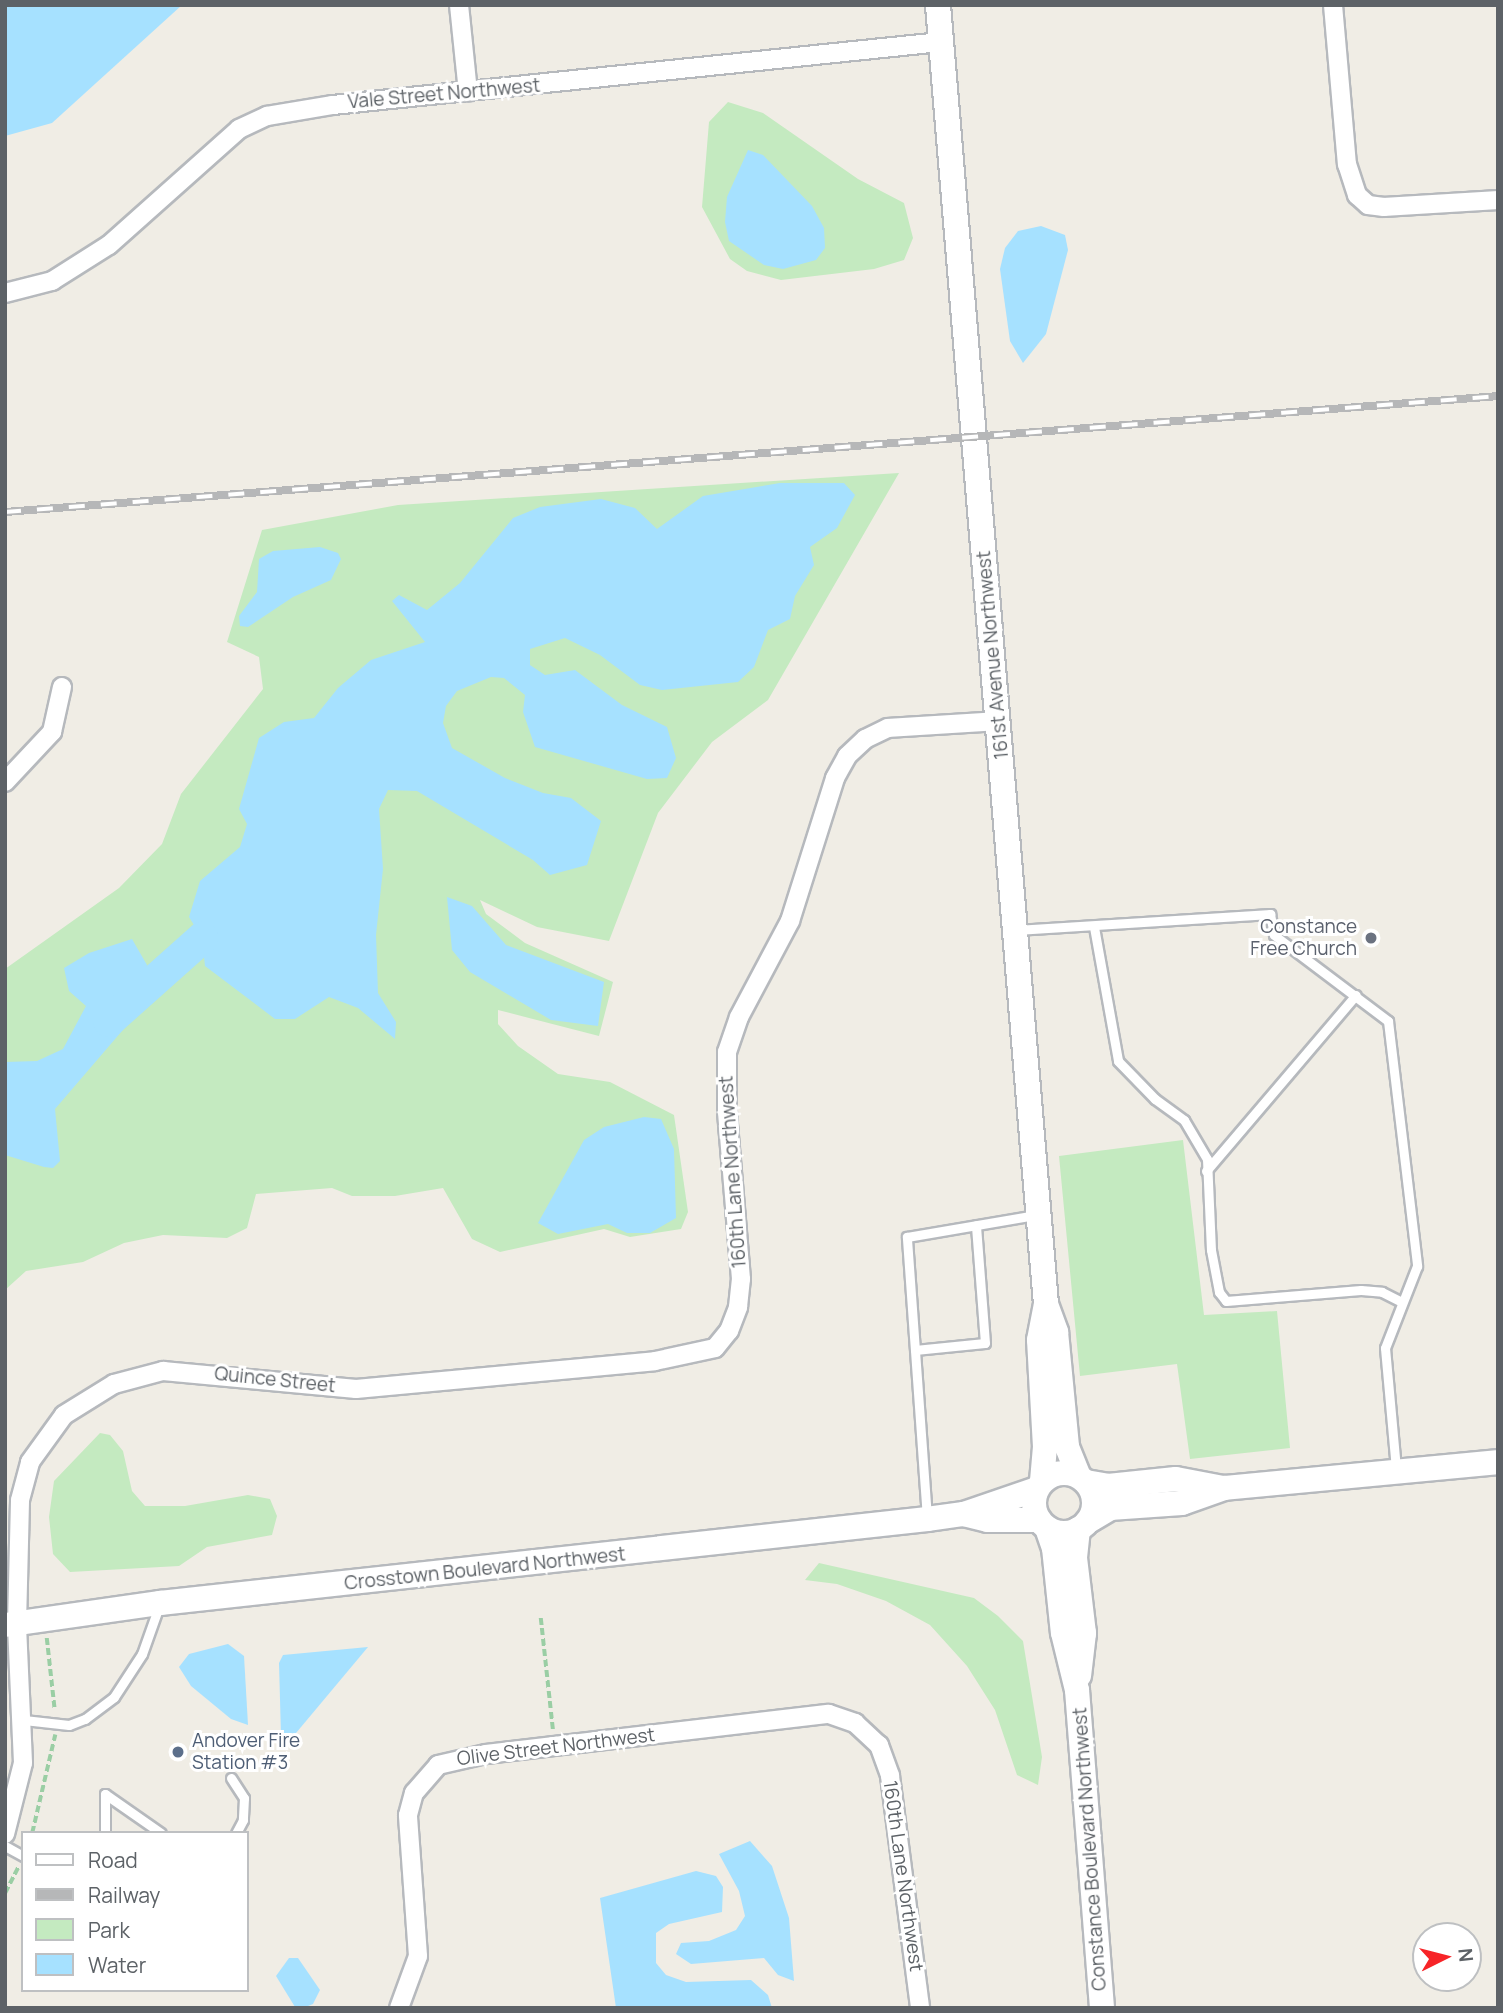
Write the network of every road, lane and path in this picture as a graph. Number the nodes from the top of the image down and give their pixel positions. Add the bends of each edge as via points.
1 (459, 5) edge
2 (938, 5) edge
3 (1333, 5) edge
4 (941, 42) junction
5 (468, 92) junction
6 (1498, 200) edge
7 (5, 293) edge
8 (62, 687) dead end
9 (999, 721) junction
10 (5, 782) edge
11 (1094, 928) junction
12 (1015, 930) junction
13 (1356, 995) junction
14 (1206, 1171) junction
15 (1038, 1215) junction
16 (976, 1225) junction
17 (1400, 1301) junction
18 (1046, 1304) junction
19 (715, 1348) joint
20 (915, 1350) junction
21 (1498, 1462) edge
22 (1396, 1469) junction
23 (1083, 1479) junction
24 (1040, 1485) junction
25 (1224, 1488) junction
26 (964, 1514) junction
27 (927, 1519) junction
28 (1043, 1524) junction
29 (1083, 1526) junction
30 (160, 1602) junction
31 (541, 1618) dead end
32 (11, 1624) edge
33 (1077, 1690) junction
34 (24, 1720) junction
35 (555, 1745) junction
36 (879, 1745) joint
37 (231, 1778) dead end
38 (105, 1831) edge
39 (158, 1831) edge
40 (237, 1831) edge
41 (5, 1833) edge
42 (5, 1846) edge
43 (21, 1856) edge
44 (21, 1861) edge
45 (5, 1893) edge
46 (399, 2008) edge
47 (920, 2008) edge
48 (1102, 2008) edge

1 - 5 street
2 - 4 main road, 161st Avenue Northwest
3 - 6 street via 1347,164 1357,195 1368,205 1384,207
4 - 5 street, Vale Street Northwest
4 - 9 main road, 161st Avenue Northwest
5 - 7 street, Vale Street Northwest via 333,104 257,120 212,150 109,245 52,281
8 - 10 street via 52,732
9 - 12 main road, 161st Avenue Northwest
9 - 19 street, 160th Lane Northwest via 888,728 865,739 847,756 824,804 790,921 738,1017 727,1052 726,1102 740,1279 738,1307 729,1331
11 - 12 lane
11 - 13 lane via 1270,914 1274,934 1302,960
11 - 14 lane via 1118,1062 1184,1120 1200,1142
12 - 15 main road, 161st Avenue Northwest
13 - 14 lane
13 - 17 lane via 1388,1021 1417,1266
14 - 17 lane via 1211,1250 1219,1292 1226,1301 1361,1290 1382,1292
15 - 16 lane
15 - 18 main road, 161st Avenue Northwest
16 - 20 lane via 907,1237
16 - 20 lane via 985,1343
17 - 22 lane via 1385,1348
18 - 23 main road, 161st Avenue Northwest via 1056,1332 1067,1447
18 - 24 main road, 161st Avenue Northwest via 1038,1340 1045,1447
19 - 32 street, Quince Street via 655,1362 356,1389 195,1371 137,1375 64,1415 30,1462 20,1500
20 - 27 lane
21 - 22 main road
22 - 25 main road
23 - 24 main road via 1060,1472
23 - 25 main road via 1108,1486 1176,1479
23 - 29 main road via 1094,1502
24 - 26 main road, Crosstown Boulevard Northwest
24 - 28 main road via 1034,1510
25 - 29 main road via 1182,1503 1110,1508
26 - 27 main road, Crosstown Boulevard Northwest
26 - 28 main road, Crosstown Boulevard Northwest
27 - 30 main road, Crosstown Boulevard Northwest
28 - 29 main road via 1068,1533
28 - 33 main road, Constance Boulevard Northwest via 1054,1548 1063,1633
29 - 33 main road, Constance Boulevard Northwest via 1075,1559 1084,1633
30 - 32 main road, Crosstown Boulevard Northwest
30 - 34 lane via 142,1654 114,1697 69,1725
31 - 35 path
32 - 34 street, Quince Street
33 - 48 main road, Constance Boulevard Northwest
34 - 41 street, Quince Street via 23,1763
35 - 36 street, Olive Street Northwest via 818,1714 855,1723
35 - 46 street, Olive Street Northwest via 453,1758 426,1776 414,1793 408,1815 418,1956
36 - 47 street, 160th Lane Northwest via 890,1776
37 - 40 lane via 244,1798 243,1820
38 - 39 lane via 105,1794
42 - 43 lane
44 - 45 path

